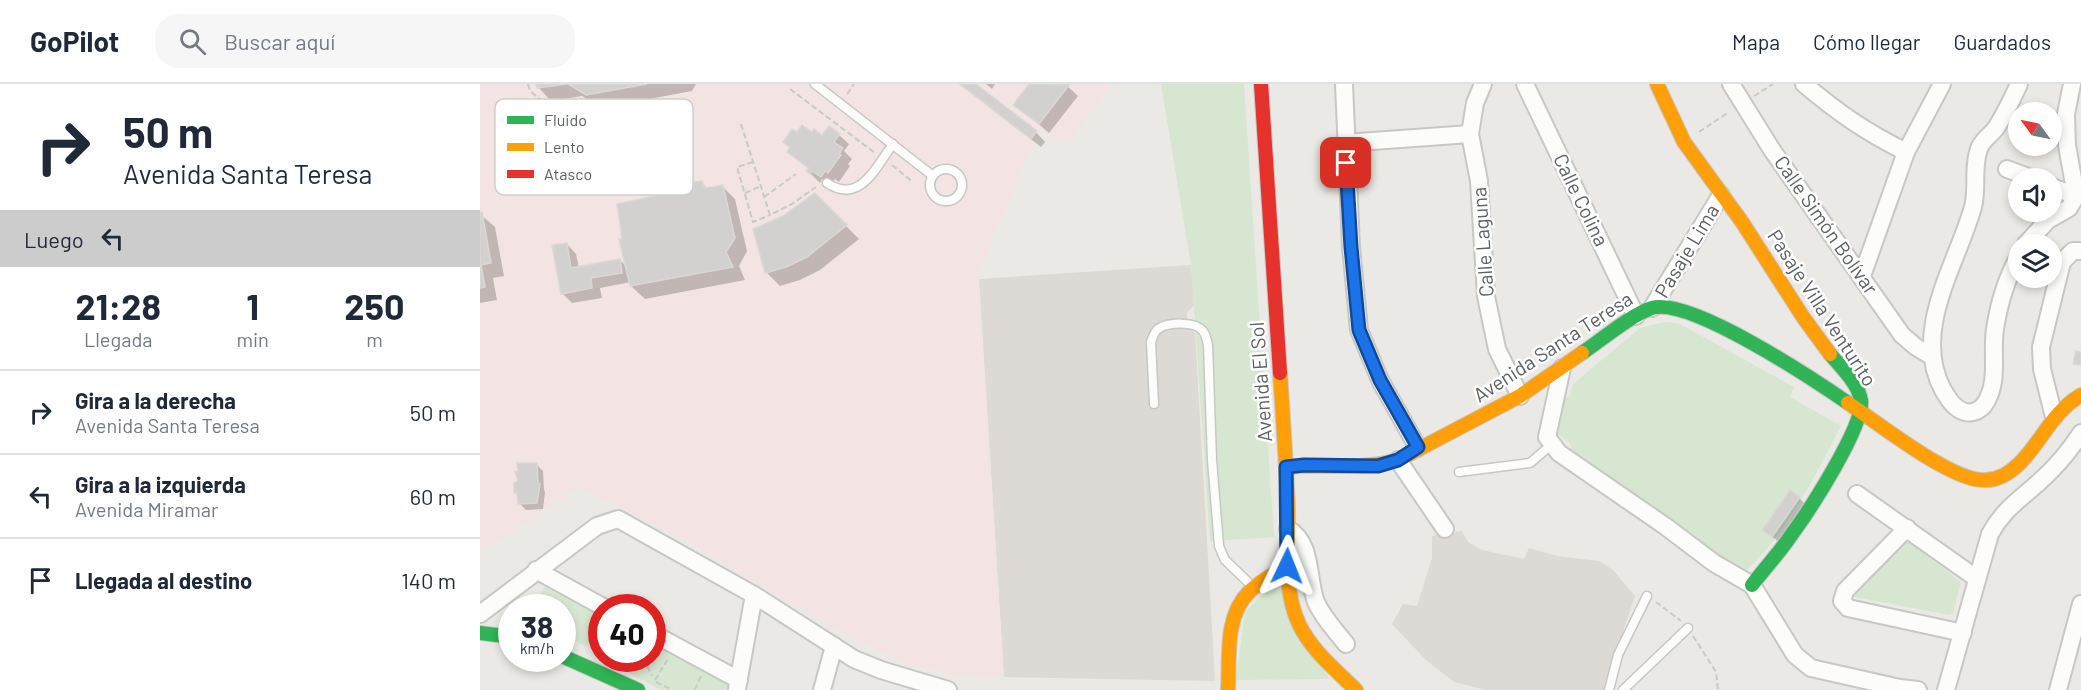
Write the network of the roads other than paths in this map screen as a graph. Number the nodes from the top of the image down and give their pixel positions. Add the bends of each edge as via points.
1 (815, 84) edge
2 (1261, 84) edge
3 (1344, 84) edge
4 (1483, 84) edge
5 (1525, 84) edge
6 (1657, 84) edge
7 (1731, 84) edge
8 (1804, 84) edge
9 (1942, 84) edge
10 (2019, 84) edge
11 (2072, 84) edge
12 (1470, 134) junction
13 (1345, 142) junction
14 (893, 144) junction
15 (1906, 152) junction
16 (933, 176) dead end
17 (827, 183) road end
18 (2062, 191) edge
19 (1721, 195) junction
20 (2076, 196) junction
21 (2035, 234) edge
22 (2081, 251) edge
23 (2008, 275) edge
24 (1862, 276) junction
25 (1653, 308) junction
26 (1636, 316) junction
27 (1931, 356) junction
28 (1562, 368) junction
29 (1520, 396) junction
30 (2081, 396) edge
31 (1154, 404) dead end
32 (1860, 413) junction
33 (2054, 417) junction
34 (2081, 433) edge
35 (1551, 445) junction
36 (1418, 447) junction
37 (1398, 460) junction
38 (1286, 467) junction
39 (1459, 472) dead end
40 (1857, 494) dead end
41 (1907, 528) junction
42 (1288, 529) junction
43 (1445, 530) dead end
44 (1287, 566) junction
45 (536, 570) junction
46 (1976, 578) junction
47 (1752, 585) junction
48 (1254, 588) junction
49 (754, 595) junction
50 (1647, 596) dead end
51 (588, 599) edge
52 (2080, 608) edge
53 (480, 614) edge
54 (1688, 628) dead end
55 (480, 633) edge
56 (1963, 633) junction
57 (498, 635) edge
58 (666, 641) edge
59 (1347, 644) dead end
60 (834, 646) junction
61 (576, 663) edge
62 (738, 685) edge
63 (638, 690) edge
64 (822, 690) edge
65 (948, 690) edge
66 (1228, 690) edge
67 (1356, 690) edge
68 (1609, 690) edge
69 (1623, 690) edge
70 (1918, 690) edge
71 (1946, 690) edge
72 (2058, 690) edge

1 - 14 lane
2 - 38 street, Avenida El Sol
3 - 13 street
4 - 12 street, Calle Laguna
5 - 26 street, Calle Colina
6 - 19 street, Pasaje Villa Venturito via 1684,142
7 - 24 street, Calle Simón Bolívar via 1785,169
8 - 15 street via 1840,115
9 - 15 street
10 - 27 street via 1994,130 1979,146 1975,198 1966,233 1938,304
11 - 20 street via 2066,114 2067,145
12 - 13 street
12 - 29 street, Calle Laguna via 1479,181 1486,296 1497,349
13 - 36 street via 1359,330 1380,380
14 - 16 lane
14 - 17 lane via 864,183 854,189 844,191
15 - 24 street
18 - 20 street
19 - 25 street, Pasaje Lima
19 - 32 street, Pasaje Villa Venturito via 1854,385 1861,399
20 - 21 street via 2069,208 2048,220
22 - 33 street via 2073,251 2062,262 2041,348
23 - 27 street via 1994,331 1993,381 1983,407 1966,413 1956,408 1936,376
24 - 27 street, Calle Simón Bolívar via 1902,335
25 - 26 street, Avenida Santa Teresa
25 - 32 street, Avenida Santa Teresa via 1671,307 1708,321 1780,360
26 - 28 street, Avenida Santa Teresa
28 - 29 street, Avenida Santa Teresa
28 - 35 street via 1547,437
29 - 36 street, Avenida Santa Teresa
30 - 33 street, Avenida Santa Teresa
31 - 48 lane via 1151,342 1155,332 1186,323 1200,329 1208,345 1219,546 1225,560
32 - 33 street, Avenida Santa Teresa via 1945,468 1968,478 1993,480 2028,456
32 - 47 street, Pasaje Villa Venturito via 1828,478 1792,535
34 - 46 street via 2064,457 1998,519
35 - 39 lane via 1530,463
35 - 47 street via 1713,563
36 - 37 street, Avenida Santa Teresa
37 - 38 street, Avenida Santa Teresa via 1378,466
37 - 43 street
38 - 42 street, Avenida El Sol
40 - 41 street
41 - 46 street
41 - 56 street via 1845,591 1842,601 1848,608
42 - 44 street, Avenida El Sol
42 - 59 street via 1300,539 1323,617
44 - 48 street
44 - 67 street, Avenida El Sol via 1290,603 1301,629
45 - 49 street via 597,526 618,519
45 - 51 street
45 - 53 street
46 - 56 street
47 - 70 street via 1803,663 1811,668
48 - 66 street via 1240,602 1233,624
49 - 60 street
49 - 62 street
50 - 68 lane via 1618,655
52 - 72 street
54 - 69 lane
55 - 57 street
56 - 71 street
58 - 62 street
60 - 64 street
60 - 65 street via 881,670
61 - 63 street

